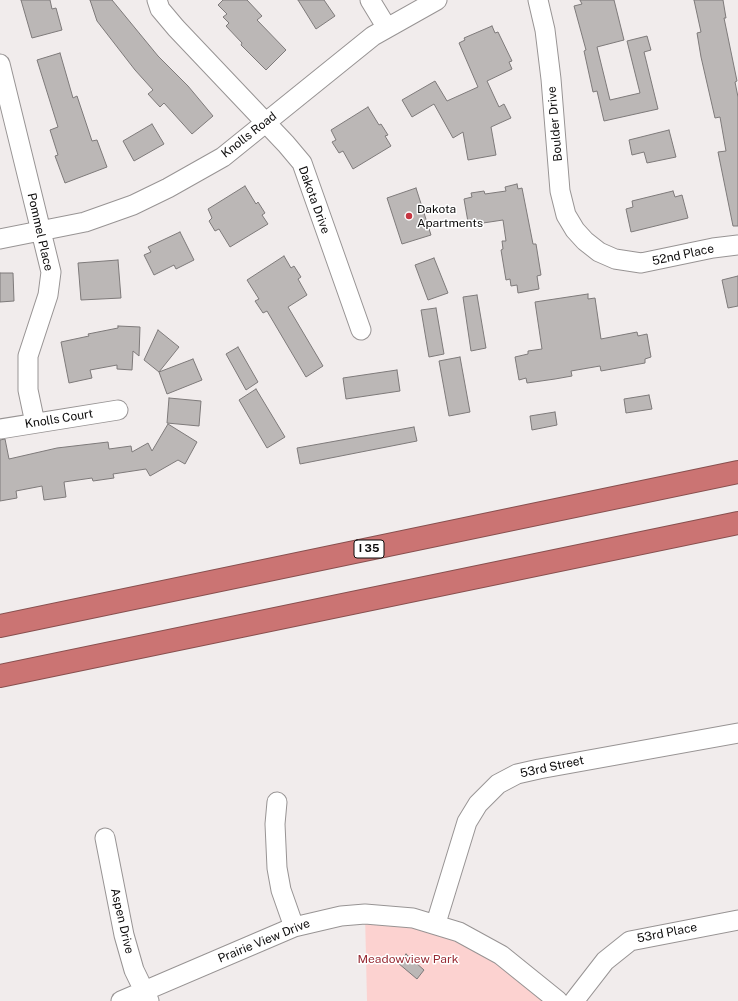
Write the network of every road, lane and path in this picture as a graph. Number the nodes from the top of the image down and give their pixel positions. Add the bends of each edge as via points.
1 (157, 0) edge
2 (370, 0) edge
3 (437, 0) edge
4 (538, 0) edge
5 (387, 28) junction
6 (0, 64) edge
7 (266, 123) junction
8 (41, 232) junction
9 (0, 239) edge
10 (585, 241) joint
11 (738, 245) edge
12 (361, 330) dead end
13 (118, 410) dead end
14 (35, 423) junction
15 (0, 429) edge
16 (738, 472) edge
17 (738, 523) edge
18 (0, 626) edge
19 (0, 676) edge
20 (738, 733) edge
21 (277, 802) dead end
22 (105, 838) dead end
23 (738, 920) edge
24 (436, 923) junction
25 (294, 927) junction
26 (146, 996) edge
27 (121, 1001) edge
28 (558, 1001) edge
29 (574, 1001) edge

1 - 7 street, Dakota Drive via 160,9 176,28
2 - 5 street
3 - 5 street, Knolls Road
4 - 10 street, Boulder Drive via 545,30 551,79 560,191 566,215
5 - 7 street, Knolls Road via 373,36 294,98
6 - 8 street, Pommel Place
7 - 8 street, Knolls Road via 223,157 133,205 85,222
7 - 12 street, Dakota Drive via 302,163
8 - 9 street
8 - 14 street, Pommel Place via 51,272 48,295 28,356 28,390
10 - 11 street, 52nd Place via 599,252 615,259 641,263
13 - 14 street, Knolls Court
14 - 15 street, Knolls Court
16 - 18 highway, I 35
17 - 19 highway
20 - 24 street, 53rd Street via 538,769 517,774 498,784 478,804 467,822
21 - 25 street via 277,868 281,890
22 - 26 street, Aspen Drive via 124,935 134,970
23 - 29 street, 53rd Place via 630,941 605,961
24 - 25 street, Prairie View Drive via 397,916 365,914 335,917
24 - 28 street, Prairie View Drive via 481,942
25 - 26 street, Prairie View Drive
26 - 27 street, Prairie View Drive

